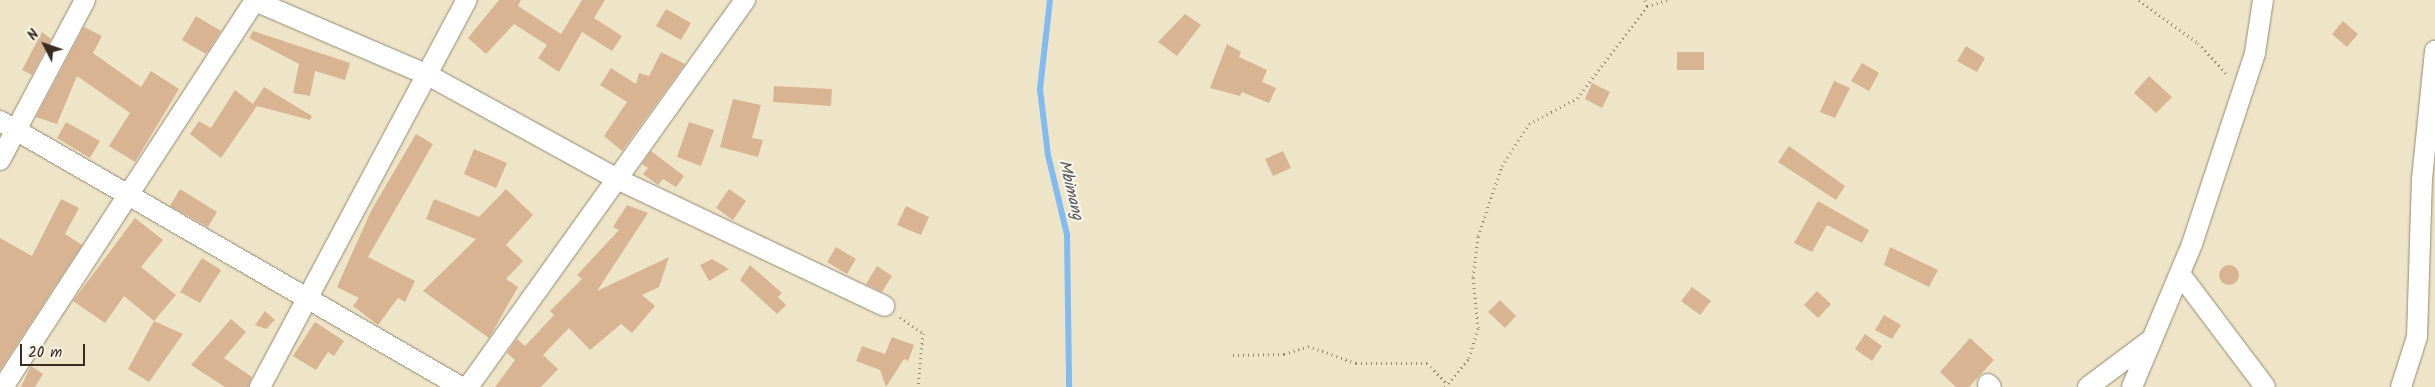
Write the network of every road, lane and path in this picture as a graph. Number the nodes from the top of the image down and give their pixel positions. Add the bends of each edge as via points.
1 (85, 0) edge
2 (255, 0) edge
3 (467, 0) edge
4 (745, 0) edge
5 (1645, 0) edge
6 (1668, 0) edge
7 (2139, 0) edge
8 (2263, 0) edge
9 (1647, 6) junction
10 (2435, 51) edge
11 (428, 75) junction
12 (2242, 92) junction
13 (8, 126) edge
14 (0, 160) edge
15 (617, 179) junction
16 (130, 194) junction
17 (2180, 274) junction
18 (310, 298) junction
19 (884, 306) joint
20 (2152, 339) junction
21 (1233, 355) dead end
22 (1446, 386) edge
23 (3, 387) edge
24 (260, 387) edge
25 (462, 387) edge
26 (468, 387) edge
27 (918, 387) edge
28 (2088, 387) edge
29 (2132, 387) edge
30 (2264, 387) edge
31 (2401, 387) edge

1 - 13 street
2 - 11 street
2 - 16 street
3 - 11 street
4 - 15 street
5 - 9 path
6 - 9 path
7 - 12 path via 2198,43
8 - 12 street via 2255,53
9 - 22 path via 1577,98 1530,124 1502,166 1478,236 1473,277 1478,328 1469,358
10 - 31 street via 2422,180 2416,337
11 - 15 street
11 - 18 street
12 - 17 street
13 - 14 street
13 - 16 street
15 - 19 street
15 - 26 street
16 - 18 street
16 - 23 street
17 - 20 street
17 - 30 street
18 - 24 street
18 - 25 street
19 - 27 path via 923,333
20 - 28 street
20 - 29 street
21 - 22 path via 1284,354 1308,346 1356,363 1427,363

